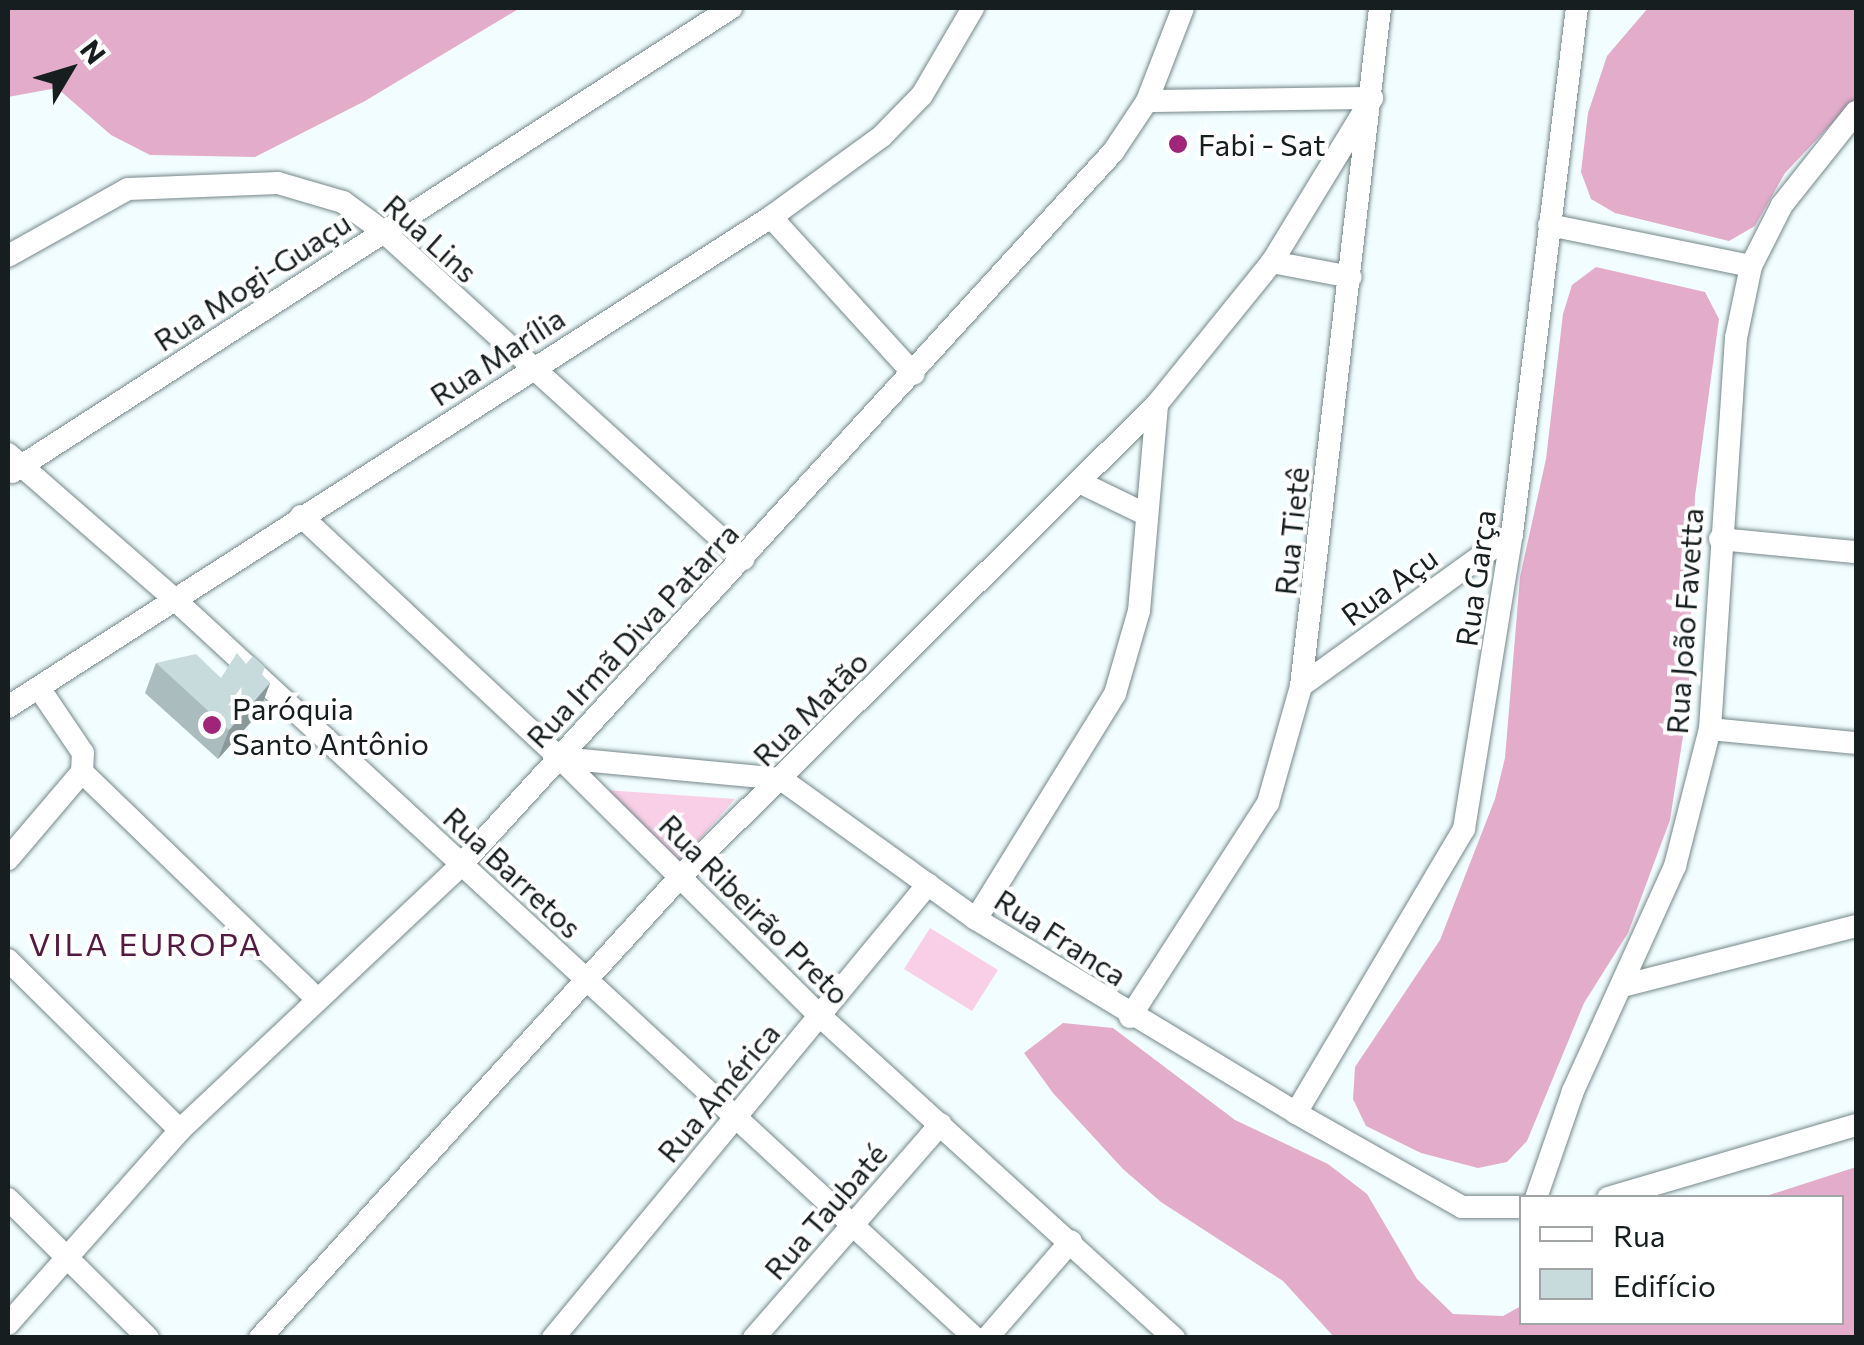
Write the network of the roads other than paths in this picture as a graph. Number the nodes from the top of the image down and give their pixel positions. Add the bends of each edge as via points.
1 (732, 8) edge
2 (973, 8) edge
3 (1183, 8) edge
4 (1380, 8) edge
5 (1577, 8) edge
6 (1372, 98) junction
7 (1147, 101) junction
8 (1856, 112) edge
9 (770, 217) junction
10 (1549, 226) junction
11 (384, 232) junction
12 (8, 256) edge
13 (1272, 262) junction
14 (1751, 266) junction
15 (1351, 277) junction
16 (530, 370) junction
17 (914, 374) junction
18 (1157, 404) junction
19 (12, 465) edge
20 (1081, 483) junction
21 (1147, 514) junction
22 (301, 516) junction
23 (1512, 534) junction
24 (1720, 539) junction
25 (1856, 552) edge
26 (743, 559) junction
27 (172, 597) junction
28 (1301, 686) junction
29 (39, 688) junction
30 (8, 708) edge
31 (1710, 729) junction
32 (1856, 742) edge
33 (560, 758) junction
34 (82, 772) junction
35 (780, 779) junction
36 (8, 859) edge
37 (461, 865) junction
38 (680, 877) junction
39 (928, 884) junction
40 (976, 919) junction
41 (1856, 926) edge
42 (8, 960) edge
43 (589, 982) junction
44 (1626, 984) junction
45 (316, 998) junction
46 (820, 1016) junction
47 (1130, 1018) junction
48 (1296, 1113) junction
49 (734, 1119) junction
50 (941, 1124) junction
51 (1856, 1125) edge
52 (180, 1130) junction
53 (1537, 1195) edge
54 (1618, 1195) edge
55 (8, 1199) edge
56 (1519, 1207) edge
57 (854, 1223) junction
58 (1072, 1241) junction
59 (65, 1256) junction
60 (1157, 1319) junction
61 (8, 1324) edge
62 (148, 1338) edge
63 (260, 1338) edge
64 (553, 1338) edge
65 (754, 1338) edge
66 (974, 1338) edge
67 (987, 1338) edge
68 (1141, 1338) edge
69 (1174, 1338) edge

1 - 11 street, Rua Mogi-Guaçu
2 - 9 street, Rua Marília via 922,95 882,136
3 - 7 street, Rua Irmã Diva Patarra
4 - 6 street, Rua Tietê
5 - 10 street, Rua Garça
6 - 7 street
6 - 13 street, Rua Matão
6 - 15 street, Rua Tietê
7 - 17 street, Rua Irmã Diva Patarra via 1113,152
8 - 14 street, Rua João Favetta via 1782,205
9 - 16 street, Rua Marília
9 - 17 street
10 - 14 street
10 - 23 street, Rua Garça
11 - 12 street, Rua Lins via 342,202 278,183 205,181 128,189
11 - 16 street, Rua Lins
11 - 19 street, Rua Mogi-Guaçu
13 - 15 street
13 - 18 street, Rua Matão
14 - 24 street, Rua João Favetta via 1736,338
15 - 28 street, Rua Tietê
16 - 22 street, Rua Marília
16 - 26 street, Rua Lins
17 - 26 street, Rua Irmã Diva Patarra
18 - 20 street, Rua Matão
18 - 21 street
19 - 27 street, Rua Barretos
20 - 21 street
20 - 35 street, Rua Matão
21 - 40 street via 1138,611 1115,694
22 - 27 street, Rua Marília
22 - 33 street, Rua Ribeirão Preto
23 - 28 street, Rua Açu
23 - 48 street, Rua Garça via 1464,830
24 - 25 street
24 - 31 street, Rua João Favetta
26 - 33 street, Rua Irmã Diva Patarra
27 - 29 street, Rua Marília
27 - 37 street, Rua Barretos
28 - 47 street, Rua Tietê via 1268,804
29 - 30 street, Rua Marília
29 - 34 street via 84,753
31 - 32 street
31 - 44 street, Rua João Favetta via 1675,866
33 - 35 street, Rua Franca
33 - 37 street, Rua Irmã Diva Patarra
33 - 38 street, Rua Ribeirão Preto
34 - 36 street
34 - 45 street
35 - 38 street, Rua Matão
35 - 39 street, Rua Franca
37 - 43 street, Rua Barretos
37 - 45 street, Rua Irmã Diva Patarra
38 - 43 street, Rua Matão
38 - 46 street, Rua Ribeirão Preto
39 - 40 street, Rua Franca
39 - 46 street, Rua América
40 - 47 street, Rua Franca
41 - 44 street
42 - 52 street
43 - 49 street, Rua Barretos
43 - 63 street, Rua Matão
44 - 53 street, Rua João Favetta via 1573,1091
45 - 52 street, Rua Irmã Diva Patarra
46 - 49 street, Rua América
46 - 50 street, Rua Ribeirão Preto
47 - 48 street, Rua Franca
48 - 56 street, Rua Franca via 1462,1208
49 - 57 street, Rua Barretos
49 - 64 street, Rua América
50 - 57 street, Rua Taubaté
50 - 58 street, Rua Ribeirão Preto
51 - 54 street
52 - 59 street, Rua Irmã Diva Patarra
55 - 59 street
57 - 65 street, Rua Taubaté
57 - 66 street, Rua Barretos
58 - 60 street, Rua Ribeirão Preto
58 - 67 street
59 - 61 street, Rua Irmã Diva Patarra
59 - 62 street
60 - 68 street
60 - 69 street, Rua Ribeirão Preto

